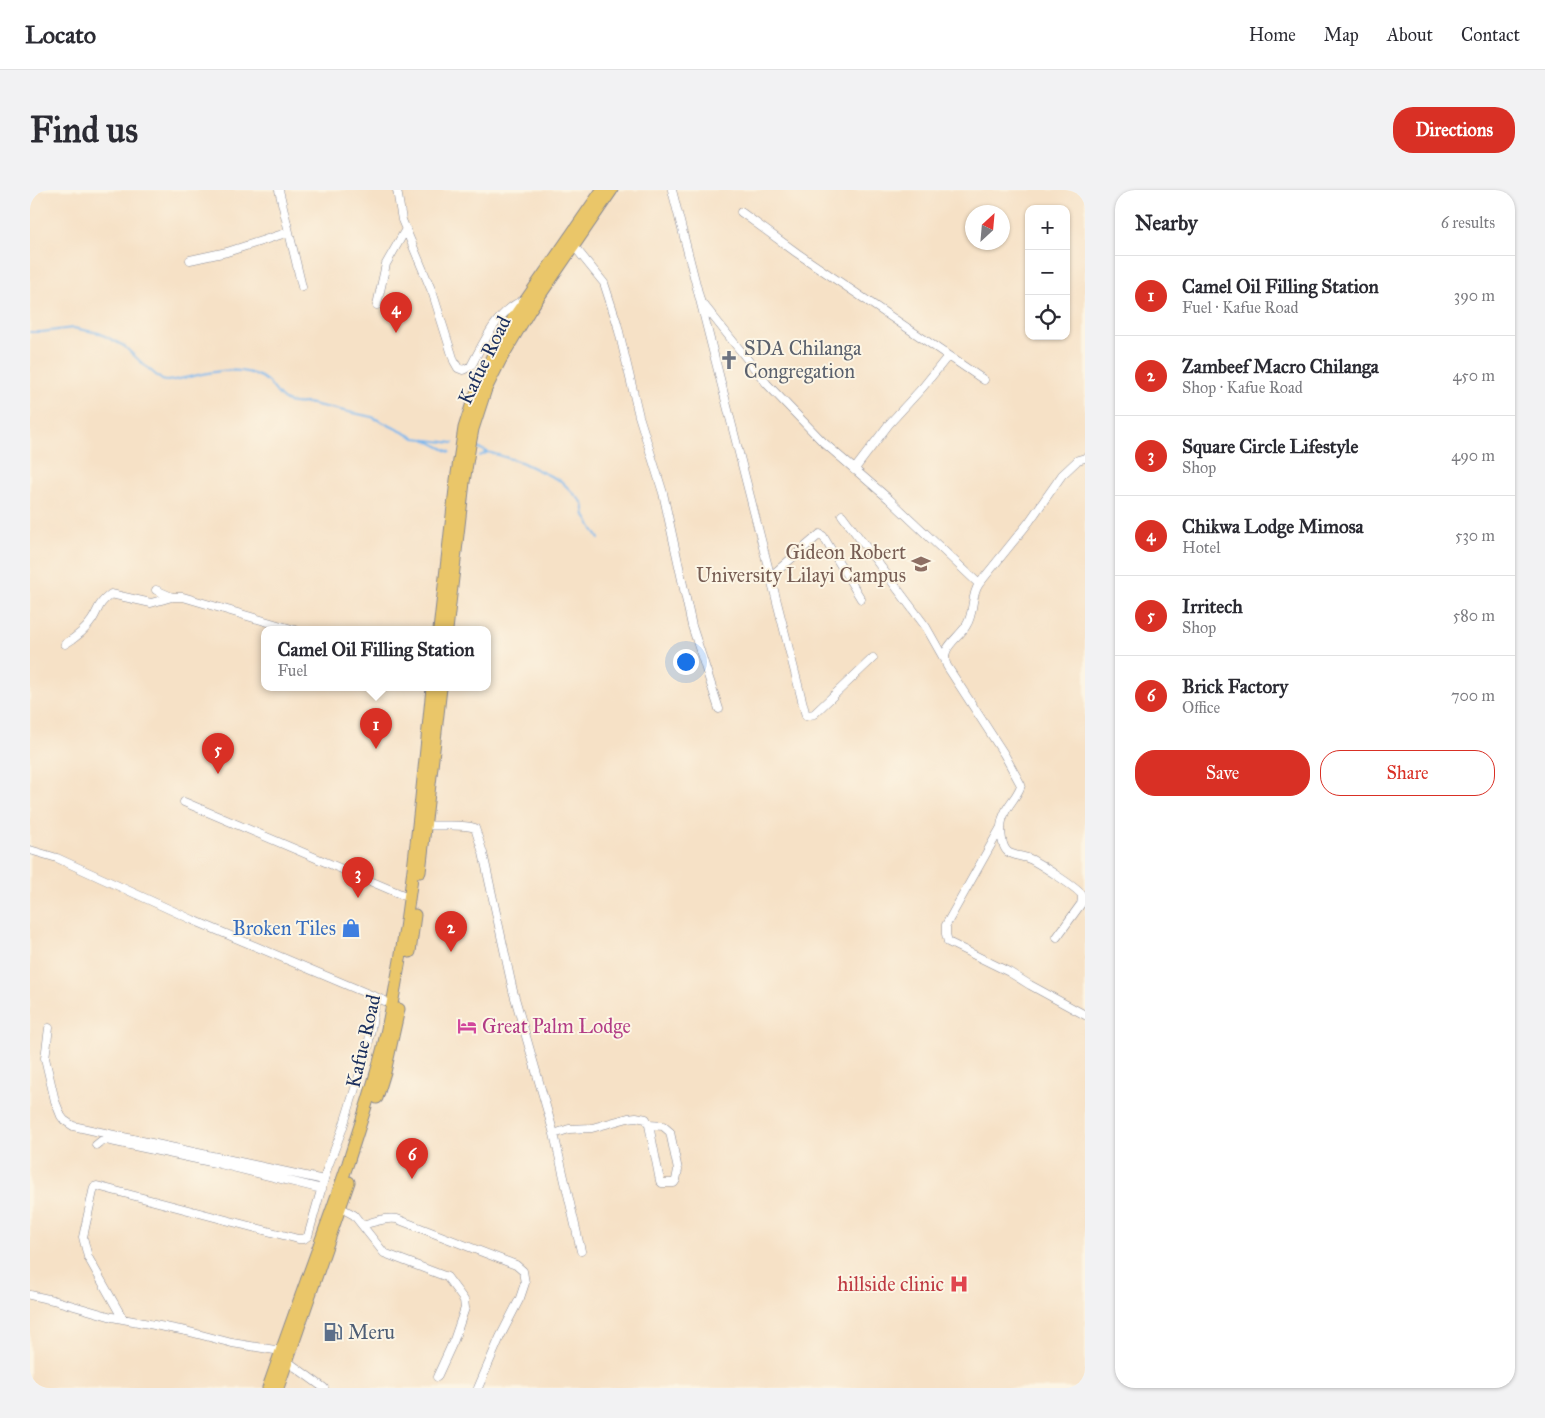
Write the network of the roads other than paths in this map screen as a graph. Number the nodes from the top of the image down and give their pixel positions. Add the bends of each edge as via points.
1 (279, 190) edge
2 (397, 190) edge
3 (602, 190) edge
4 (612, 190) edge
5 (672, 190) edge
6 (741, 212) dead end
7 (406, 229) junction
8 (289, 232) junction
9 (574, 246) junction
10 (190, 260) dead end
11 (302, 287) dead end
12 (526, 299) junction
13 (702, 301) junction
14 (377, 305) dead end
15 (948, 356) junction
16 (984, 380) dead end
17 (1085, 458) edge
18 (854, 470) junction
19 (842, 515) dead end
20 (771, 576) junction
21 (979, 584) junction
22 (156, 590) dead end
23 (172, 597) junction
24 (861, 599) dead end
25 (281, 626) edge
26 (439, 626) edge
27 (447, 626) edge
28 (65, 644) dead end
29 (944, 656) junction
30 (873, 658) dead end
31 (432, 691) edge
32 (441, 691) edge
33 (719, 709) dead end
34 (184, 802) dead end
35 (427, 825) junction
36 (1001, 827) junction
37 (30, 850) edge
38 (410, 898) junction
39 (1083, 905) edge
40 (1058, 937) dead end
41 (376, 997) junction
42 (392, 1004) junction
43 (1085, 1015) edge
44 (48, 1028) dead end
45 (350, 1100) junction
46 (367, 1106) junction
47 (649, 1125) junction
48 (554, 1134) junction
49 (96, 1145) dead end
50 (323, 1184) junction
51 (339, 1189) junction
52 (341, 1208) junction
53 (362, 1225) junction
54 (581, 1251) dead end
55 (30, 1295) edge
56 (123, 1319) junction
57 (281, 1351) junction
58 (287, 1362) junction
59 (437, 1377) dead end
60 (268, 1388) edge
61 (278, 1388) edge
62 (324, 1388) edge
63 (478, 1388) edge

1 - 8 street
2 - 7 street via 399,212
3 - 12 highway, Kafue Road
4 - 9 highway, Kafue Road
5 - 13 street
6 - 15 street
7 - 12 street via 433,294 454,361 461,370 471,366 506,309
7 - 14 street via 386,264
8 - 10 street
8 - 11 street
9 - 27 highway, Kafue Road via 509,343 486,389 473,429 464,482
9 - 33 street via 604,284 617,323 639,416 663,493 692,626
12 - 26 highway, Kafue Road via 493,354 468,413 456,480
13 - 18 street via 767,384
13 - 20 street
15 - 16 street
15 - 18 street
17 - 21 street via 1078,460 1062,475
18 - 21 street
19 - 29 street
20 - 24 street via 820,534
20 - 30 street via 806,716 814,714
21 - 29 street via 968,622
22 - 23 street
23 - 25 street via 183,597
23 - 28 street via 151,603 111,594 100,603 80,635
29 - 36 street via 946,666 1021,785 1008,805
31 - 38 highway, Kafue Road
32 - 35 highway, Kafue Road
34 - 38 street
35 - 48 street via 475,828 514,990
35 - 52 highway, Kafue Road via 413,934 395,1026 382,1079
36 - 39 street via 1007,851 1034,861 1074,887 1082,897
36 - 43 street via 946,925 948,942 1010,972
37 - 41 street via 57,858 193,920
38 - 42 highway, Kafue Road
39 - 40 street
41 - 42 street
41 - 45 street via 368,1047
42 - 46 highway, Kafue Road
44 - 50 street via 45,1058 55,1100 68,1124
45 - 46 street
45 - 50 street
46 - 51 highway, Kafue Road
47 - 47 street via 660,1180 662,1183 674,1183 678,1170 670,1132 663,1126
47 - 48 street via 646,1119 636,1117
48 - 54 street
49 - 50 street via 106,1140
50 - 51 street
50 - 56 street via 308,1236 304,1239 94,1187 83,1237 85,1247
51 - 57 highway, Kafue Road
52 - 53 street
52 - 58 highway, Kafue Road
53 - 59 street via 384,1253 447,1277 464,1300 465,1308 454,1340
53 - 63 street via 397,1219 516,1265 523,1271 525,1282 520,1298
55 - 56 street
56 - 57 street
57 - 60 highway, Kafue Road
58 - 61 highway, Kafue Road
58 - 62 street

